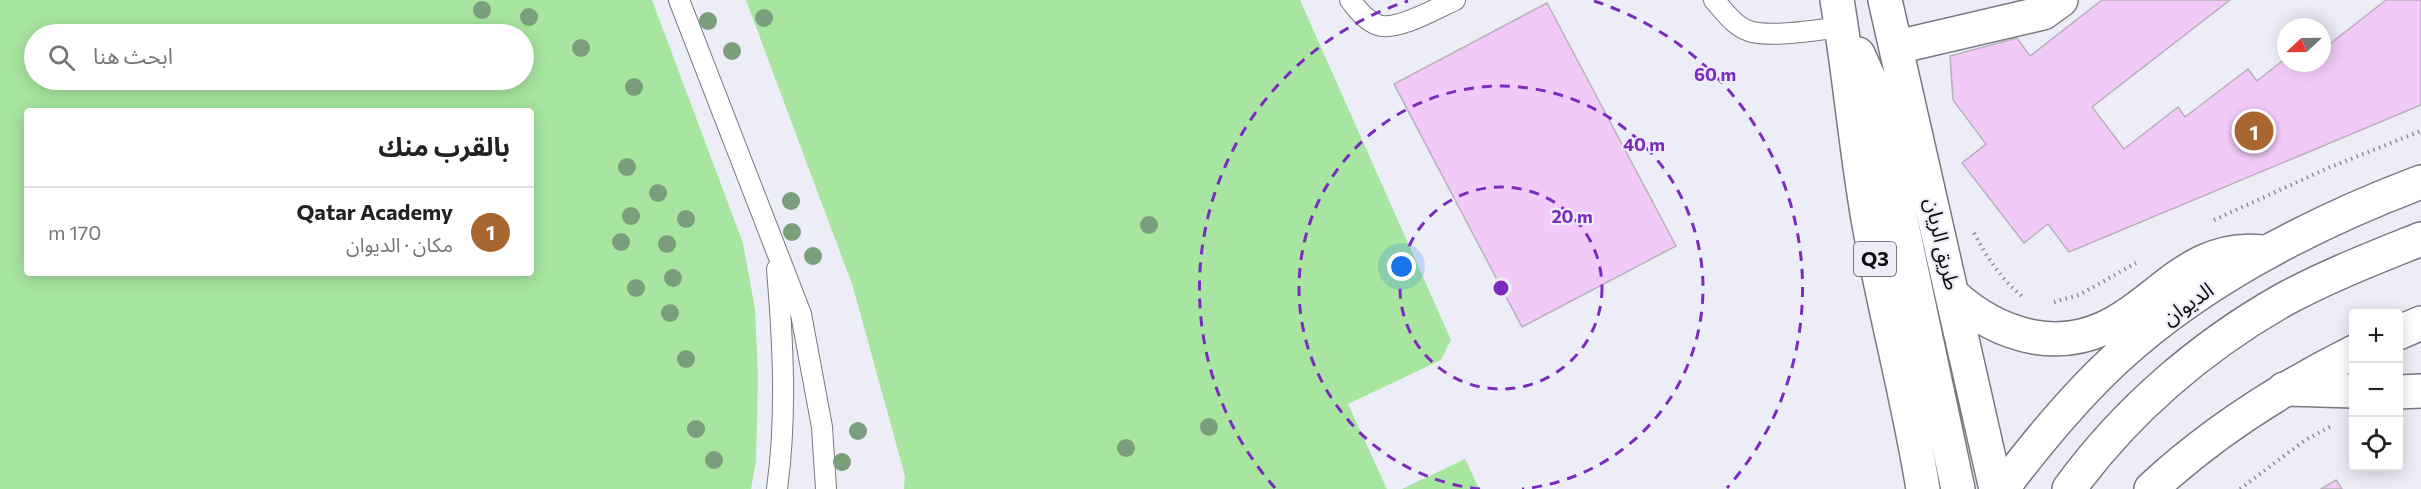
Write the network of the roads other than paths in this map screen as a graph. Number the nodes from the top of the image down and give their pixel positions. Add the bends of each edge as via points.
1 (680, 0) edge
2 (1350, 0) edge
3 (1455, 0) edge
4 (1714, 0) edge
5 (1886, 0) edge
6 (2061, 0) edge
7 (1840, 13) edge
8 (1896, 47) junction
9 (2421, 182) edge
10 (2421, 239) edge
11 (776, 248) junction
12 (2268, 253) junction
13 (1953, 295) junction
14 (2421, 323) edge
15 (2403, 331) edge
16 (2349, 355) edge
17 (2284, 389) junction
18 (2421, 391) edge
19 (2349, 392) edge
20 (2403, 392) edge
21 (2207, 442) junction
22 (777, 489) edge
23 (826, 489) edge
24 (1923, 489) edge
25 (1958, 489) edge
26 (1996, 489) edge
27 (2002, 489) edge
28 (2069, 489) edge
29 (2151, 489) edge
30 (2184, 489) edge

1 - 11 lane
2 - 3 lane via 1365,17 1380,26 1394,27
4 - 7 lane via 1732,21 1749,31 1788,33
5 - 8 main road, طريق الريان
6 - 8 main road via 2043,13
7 - 24 main road, Q3 via 1867,217
7 - 25 main road via 1864,65 1877,107
8 - 13 main road, طريق الريان
9 - 12 main road, الديوان via 2324,223
10 - 28 main road via 2326,279 2242,325 2159,389 2121,426
11 - 22 lane via 784,400
11 - 23 lane via 801,314 822,427
12 - 13 main road via 2233,252 2200,262 2115,324 2079,337 2039,338 2010,331 1982,318
12 - 27 main road, الديوان via 2187,302 2130,347 2057,421
13 - 26 main road, طريق الريان
14 - 15 main road
16 - 17 main road
17 - 19 main road
17 - 21 main road
18 - 20 main road
21 - 29 main road
21 - 30 main road

